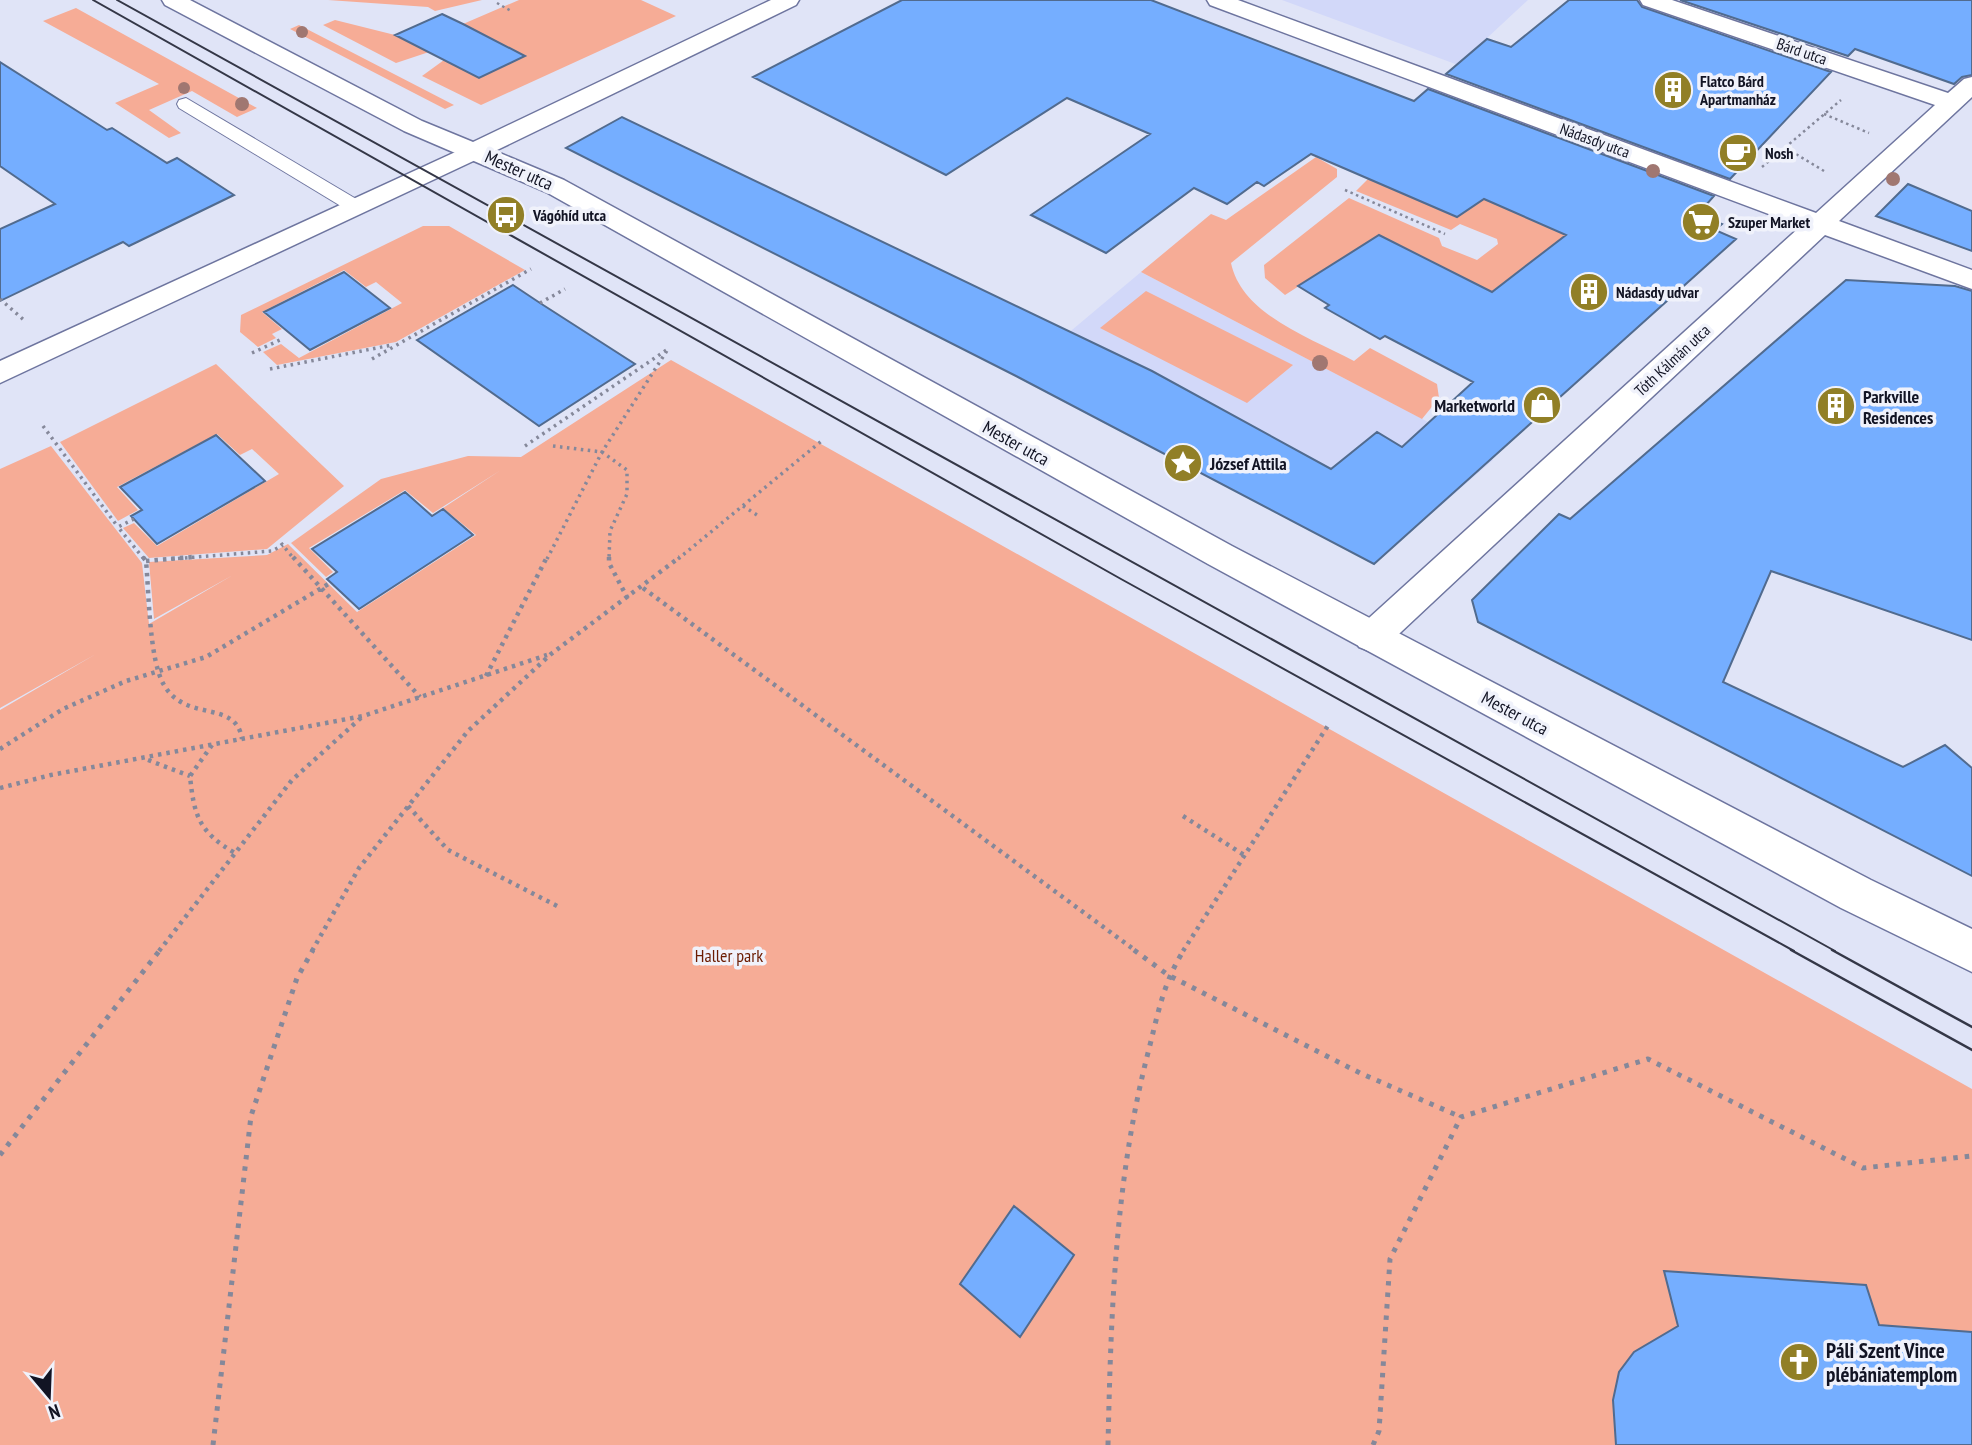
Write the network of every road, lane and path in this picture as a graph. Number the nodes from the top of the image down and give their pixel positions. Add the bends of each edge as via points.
1 (173, 0) edge
2 (788, 0) edge
3 (1218, 0) edge
4 (1651, 0) edge
5 (496, 3) dead end
6 (511, 11) dead end
7 (1849, 93) dead end
8 (1962, 93) edge
9 (186, 104) dead end
10 (1824, 114) junction
11 (1870, 133) dead end
12 (1786, 148) junction
13 (475, 151) junction
14 (1757, 170) dead end
15 (1824, 171) dead end
16 (1345, 190) dead end
17 (356, 207) junction
18 (1820, 223) junction
19 (1446, 234) dead end
20 (531, 269) dead end
21 (1972, 280) edge
22 (565, 289) dead end
23 (0, 299) edge
24 (540, 303) dead end
25 (25, 321) dead end
26 (282, 339) dead end
27 (396, 344) junction
28 (252, 352) dead end
29 (372, 359) dead end
30 (270, 369) dead end
31 (0, 373) edge
32 (43, 426) dead end
33 (824, 439) dead end
34 (525, 446) dead end
35 (553, 446) dead end
36 (602, 452) junction
37 (743, 506) junction
38 (757, 515) dead end
39 (134, 519) dead end
40 (118, 527) junction
41 (146, 561) junction
42 (330, 583) dead end
43 (643, 588) junction
44 (320, 590) junction
45 (628, 598) junction
46 (1372, 637) junction
47 (551, 654) junction
48 (157, 671) junction
49 (486, 676) junction
50 (420, 697) junction
51 (363, 716) junction
52 (1329, 724) dead end
53 (242, 739) junction
54 (212, 745) junction
55 (0, 748) edge
56 (146, 759) junction
57 (190, 776) junction
58 (0, 788) edge
59 (408, 806) junction
60 (1183, 816) dead end
61 (234, 853) junction
62 (1245, 855) junction
63 (1856, 894) junction
64 (561, 908) dead end
65 (1972, 951) edge
66 (1972, 972) edge
67 (1168, 975) junction
68 (1461, 1117) junction
69 (0, 1155) edge
70 (1972, 1156) edge
71 (213, 1445) edge
72 (1108, 1445) edge
73 (1373, 1445) edge

1 - 13 street, Mester utca via 412,125
2 - 13 street
3 - 18 street, Nádasdy utca
4 - 8 street, Bárd utca
5 - 6 path
7 - 10 path
8 - 18 street, Tóth Kálmán utca
9 - 17 lane
10 - 11 path
10 - 12 path
12 - 14 path
12 - 15 path
13 - 17 street
13 - 46 street, Mester utca via 555,186
16 - 19 path
17 - 31 street
18 - 21 street, Nádasdy utca
18 - 46 street, Tóth Kálmán utca
20 - 27 path
22 - 24 path
23 - 25 path
26 - 28 path
27 - 29 path
27 - 30 path
32 - 40 path
33 - 37 path
34 - 36 path via 668,349
35 - 36 path
36 - 45 path via 627,470 627,494 610,531 609,563
36 - 49 path
37 - 38 path
37 - 43 path
39 - 40 path
40 - 41 path
41 - 44 path via 272,551 282,544
41 - 48 path
42 - 44 path
43 - 45 path
43 - 67 path
44 - 48 path via 206,657
44 - 50 path
45 - 47 path
46 - 63 street, Mester utca
47 - 49 path
47 - 59 path via 468,731
48 - 53 path via 171,697 206,713 229,715 240,725
48 - 55 path via 64,709
49 - 50 path
50 - 51 path
51 - 53 path
51 - 61 path via 292,780
52 - 62 path
53 - 54 path
54 - 56 path
54 - 57 path
56 - 57 path
56 - 58 path
57 - 61 path via 193,811 209,839
59 - 64 path via 448,850
59 - 71 path via 359,868 298,978 251,1116
60 - 62 path
61 - 69 path
62 - 67 path
63 - 65 street, Mester utca
63 - 66 street, Mester utca
67 - 68 path via 1360,1073
67 - 72 path via 1140,1082 1122,1188 1111,1309
68 - 70 path via 1648,1059 1863,1168
68 - 73 path via 1390,1259 1379,1430

